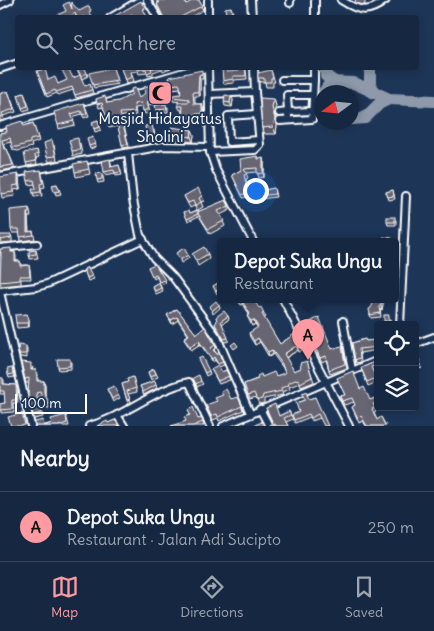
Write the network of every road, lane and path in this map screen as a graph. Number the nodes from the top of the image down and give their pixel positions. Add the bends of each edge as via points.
1 (10, 0) edge
2 (140, 0) edge
3 (147, 0) edge
4 (208, 0) edge
5 (251, 0) edge
6 (315, 0) edge
7 (341, 0) edge
8 (386, 0) edge
9 (0, 5) edge
10 (115, 15) edge
11 (156, 15) edge
12 (208, 15) edge
13 (252, 15) edge
14 (315, 15) edge
15 (15, 64) edge
16 (0, 69) edge
17 (183, 70) edge
18 (208, 70) edge
19 (254, 70) edge
20 (314, 70) edge
21 (282, 80) dead end
22 (314, 80) junction
23 (255, 92) junction
24 (209, 94) junction
25 (313, 95) junction
26 (312, 111) junction
27 (288, 112) junction
28 (279, 113) dead end
29 (257, 114) junction
30 (288, 120) junction
31 (280, 121) dead end
32 (0, 126) edge
33 (259, 140) junction
34 (210, 149) junction
35 (128, 153) junction
36 (0, 176) edge
37 (406, 196) dead end
38 (251, 238) edge
39 (143, 239) junction
40 (37, 244) dead end
41 (0, 248) edge
42 (0, 291) edge
43 (285, 303) edge
44 (343, 321) dead end
45 (400, 321) edge
46 (434, 337) edge
47 (419, 343) edge
48 (374, 362) edge
49 (352, 370) junction
50 (326, 382) junction
51 (260, 409) junction
52 (250, 414) junction
53 (117, 416) junction
54 (31, 426) edge
55 (89, 426) edge
56 (124, 426) edge
57 (210, 426) edge
58 (223, 426) edge
59 (269, 426) edge
60 (349, 426) edge

1 - 9 street
2 - 10 street
3 - 11 street
4 - 12 street
5 - 13 street
6 - 14 street
7 - 8 street via 364,11 374,9
15 - 16 street
17 - 32 street
18 - 24 street
19 - 23 street
20 - 22 street
21 - 22 street
22 - 25 street
23 - 24 street
23 - 29 street
24 - 34 street
25 - 26 street
25 - 27 street via 287,95
26 - 27 street
26 - 30 street via 312,119
27 - 28 street
27 - 30 street
29 - 33 street
29 - 33 street via 228,116 229,142
30 - 31 street
33 - 34 street via 259,147 254,150
34 - 35 street via 162,146
34 - 38 street via 216,170
35 - 36 street
35 - 39 street via 137,226
37 - 45 street
39 - 42 street via 46,284
39 - 52 street via 154,258 173,277 217,337
40 - 41 street
42 - 54 street
43 - 50 street
44 - 49 street
46 - 47 street
48 - 49 street
49 - 50 street
50 - 51 street
50 - 60 street
51 - 52 street
51 - 59 street
52 - 58 street
53 - 55 street
53 - 56 street
53 - 57 street via 148,398 189,382

